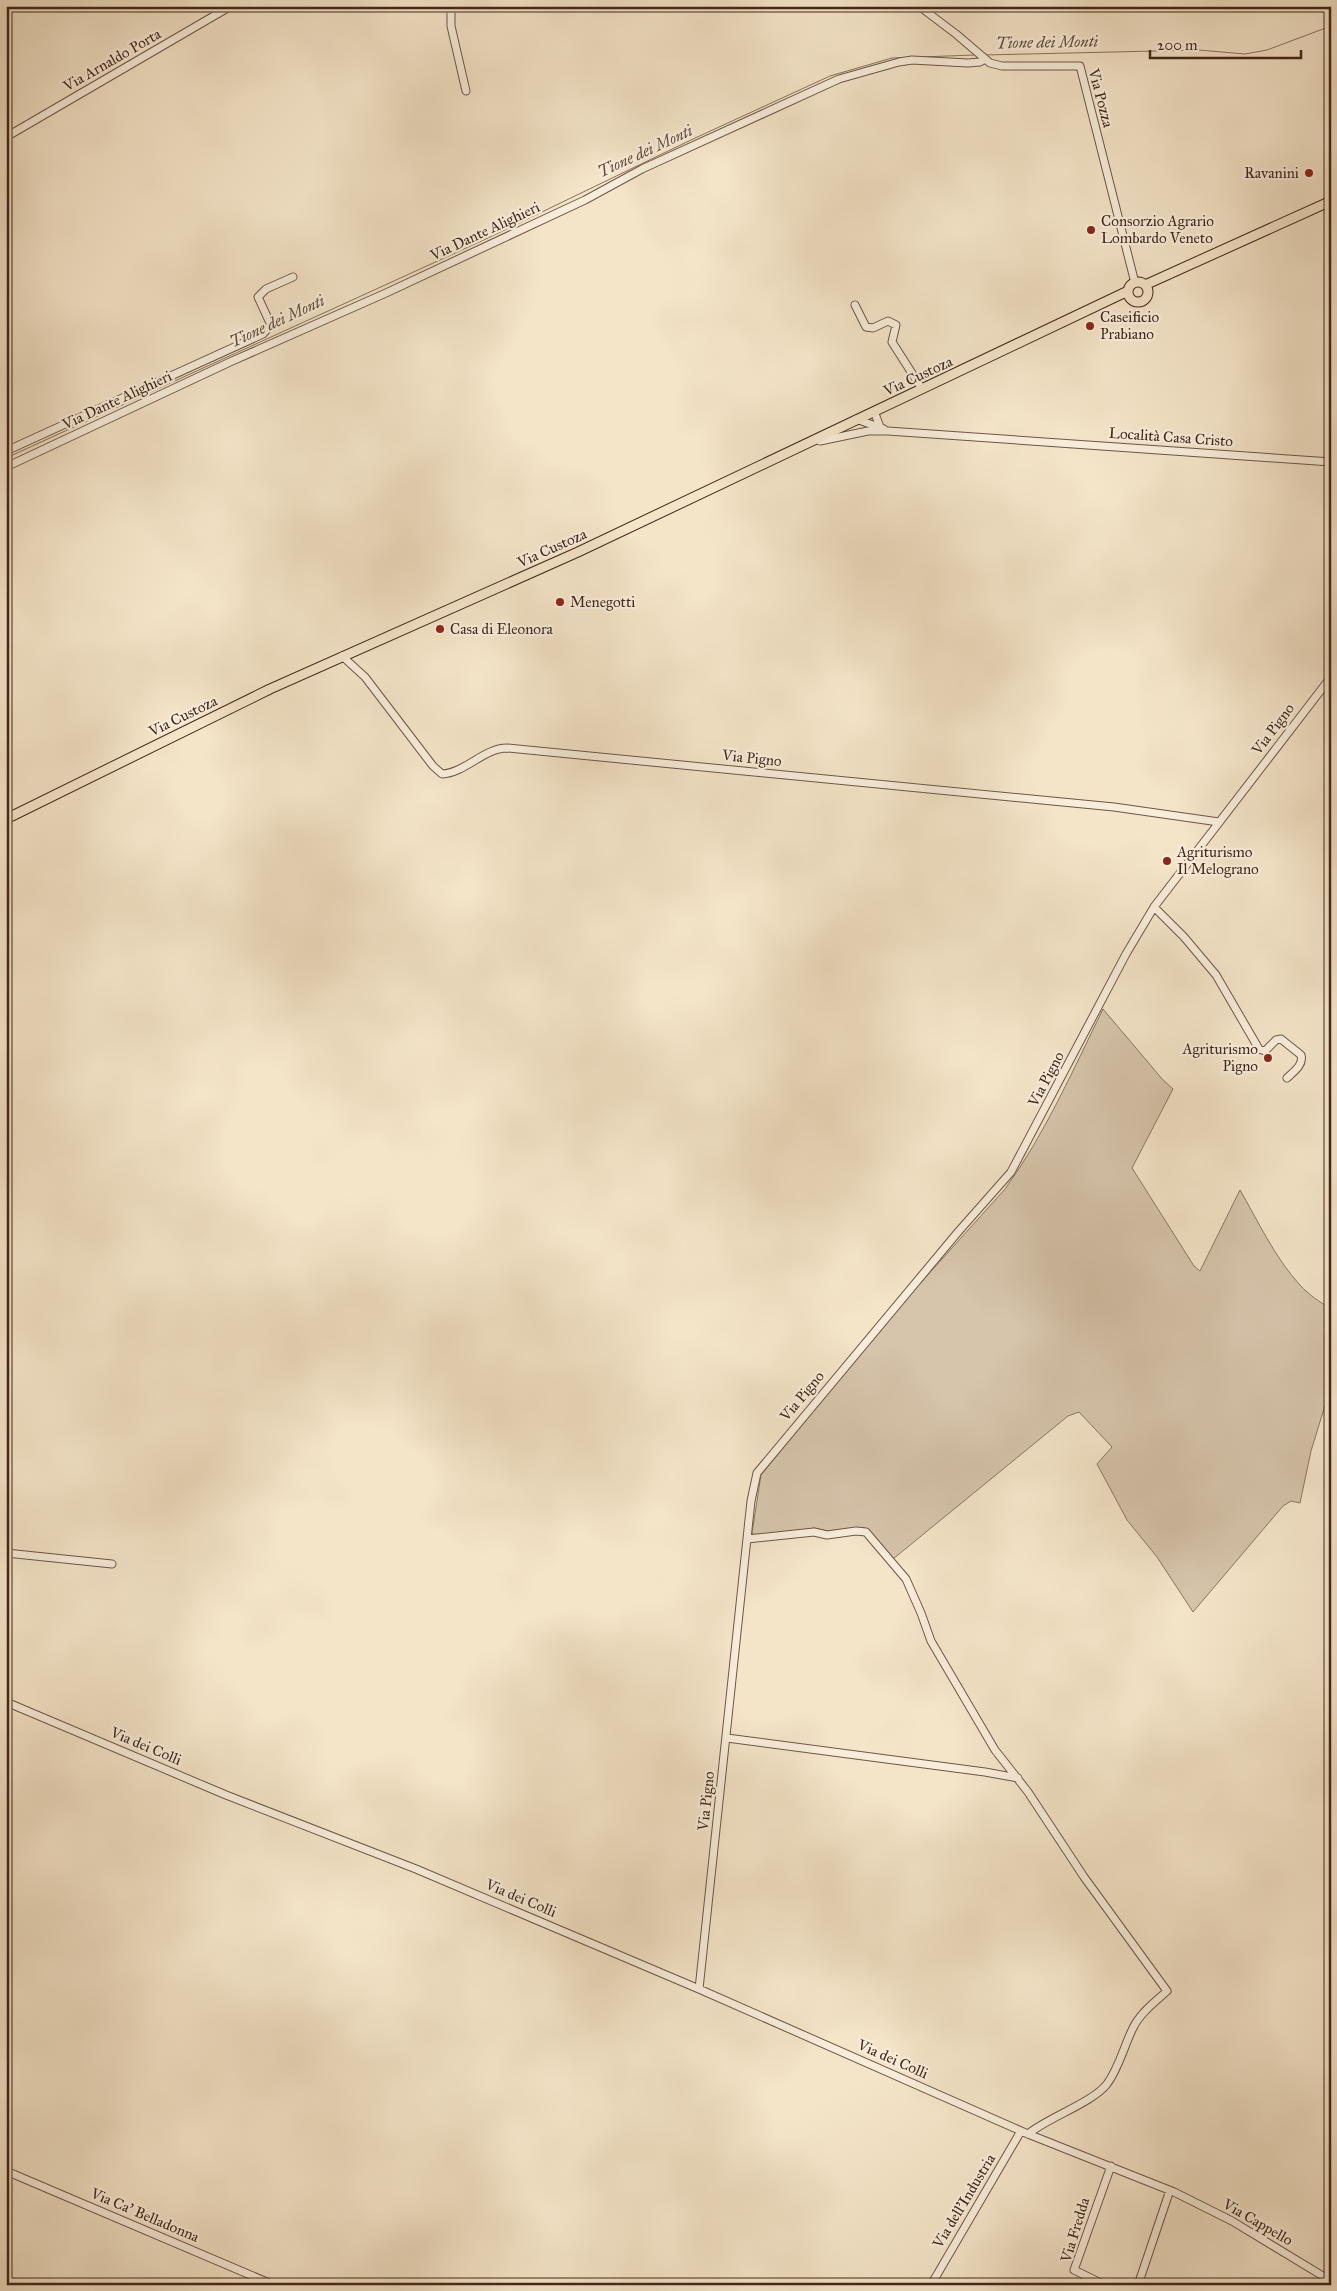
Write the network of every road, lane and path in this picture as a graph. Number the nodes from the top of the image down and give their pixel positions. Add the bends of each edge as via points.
1 (232, 6) edge
2 (451, 6) edge
3 (919, 6) edge
4 (984, 58) junction
5 (466, 91) dead end
6 (6, 138) edge
7 (1331, 201) edge
8 (1169, 275) junction
9 (293, 277) dead end
10 (1135, 283) junction
11 (1146, 285) junction
12 (1128, 291) junction
13 (1148, 297) junction
14 (1134, 301) junction
15 (1108, 302) junction
16 (855, 305) dead end
17 (922, 389) junction
18 (874, 411) junction
19 (856, 420) junction
20 (880, 427) junction
21 (888, 430) junction
22 (868, 431) junction
23 (800, 447) junction
24 (6, 451) edge
25 (1331, 462) edge
26 (6, 467) edge
27 (342, 656) junction
28 (1331, 677) edge
29 (6, 819) edge
30 (1219, 822) junction
31 (1154, 907) junction
32 (1286, 1078) dead end
33 (747, 1539) junction
34 (6, 1553) edge
35 (112, 1564) dead end
36 (6, 1702) edge
37 (727, 1738) junction
38 (1018, 1778) junction
39 (699, 1989) junction
40 (1025, 2132) junction
41 (1111, 2166) junction
42 (6, 2171) edge
43 (1170, 2190) junction
44 (1331, 2281) edge
45 (274, 2285) edge
46 (931, 2285) edge
47 (1105, 2285) edge
48 (1138, 2285) edge

1 - 6 street, Via Arnaldo Porta
2 - 5 street via 451,26
3 - 4 street
4 - 10 street, Via Pozza via 1002,66 1080,66
4 - 26 street, Via Dante Alighieri via 980,62 968,63 912,60 839,79
7 - 8 main road
8 - 11 main road
8 - 13 main road
9 - 24 street via 260,293 258,297 270,326 264,334
10 - 11 main road
10 - 12 main road, Via Custoza
11 - 13 main road
12 - 14 main road
12 - 15 main road, Via Custoza
13 - 14 main road, Via Custoza via 1142,302
14 - 15 main road, Via Custoza
15 - 17 main road, Via Custoza
16 - 17 street via 866,327 873,328 888,321 896,325 892,342
17 - 18 main road, Via Custoza
18 - 19 main road, Via Custoza
18 - 20 street
19 - 20 street
19 - 22 street via 860,429
19 - 23 main road, Via Custoza
20 - 21 street
21 - 22 street
21 - 25 street, Località Casa Cristo
22 - 23 street via 831,437
23 - 27 main road, Via Custoza via 578,552
27 - 29 main road, Via Custoza
27 - 30 street, Via Pigno via 364,677 442,774 495,750 508,748 1114,807
28 - 30 street, Via Pigno
30 - 31 street, Via Pigno
31 - 32 street via 1216,975 1259,1050 1265,1051 1281,1039 1302,1055 1299,1066
31 - 33 street, Via Pigno via 1011,1172 757,1473
33 - 37 street, Via Pigno
33 - 38 street via 814,1532 827,1535 866,1532 906,1579 931,1641 990,1742
34 - 35 street
36 - 39 street, Via dei Colli via 226,1795 416,1869
37 - 38 street
37 - 39 street, Via Pigno
38 - 40 street via 1084,1877 1167,1991 1133,2027 1106,2085 1091,2097
39 - 40 street, Via dei Colli
40 - 41 street, Via Cappello
40 - 46 street, Via dell'Industria
41 - 43 street, Via Cappello
41 - 47 street, Via Fredda via 1074,2270
42 - 45 street, Via Ca' Belladonna
43 - 44 street, Via Cappello via 1232,2221
43 - 48 street

